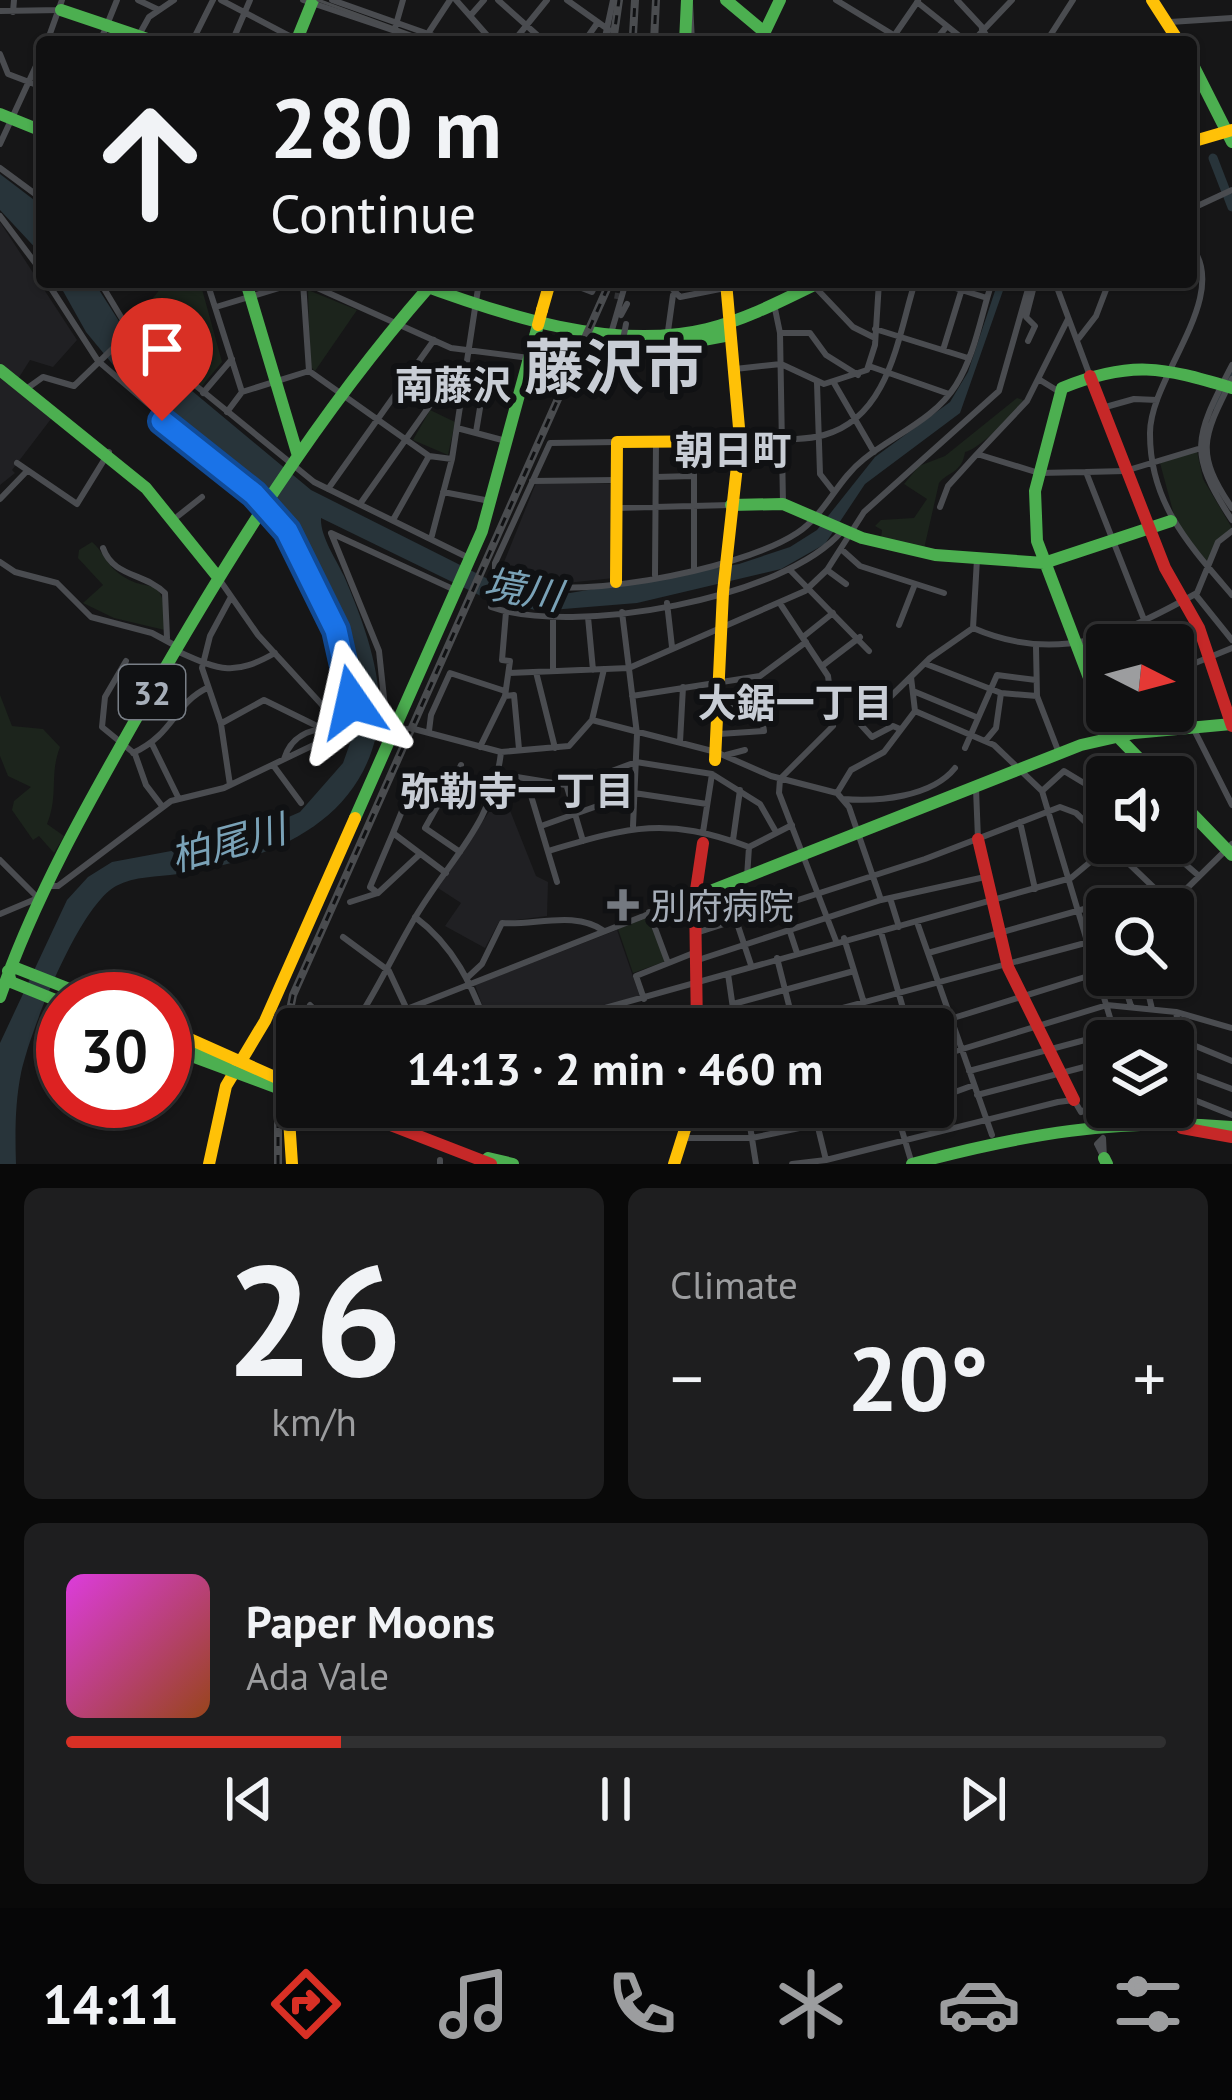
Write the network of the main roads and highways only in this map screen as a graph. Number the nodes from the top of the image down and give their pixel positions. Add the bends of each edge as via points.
1 (726, 0) edge
2 (780, 0) edge
3 (1152, 0) edge
4 (310, 1) edge
5 (689, 2) edge
6 (61, 5) edge
7 (1173, 32) edge
8 (136, 36) edge
9 (300, 36) edge
10 (689, 36) edge
11 (754, 36) edge
12 (757, 36) edge
13 (1197, 80) edge
14 (7, 117) edge
15 (36, 129) edge
16 (1231, 134) edge
17 (1197, 141) edge
18 (248, 288) edge
19 (428, 288) edge
20 (438, 288) edge
21 (548, 288) edge
22 (726, 288) edge
23 (807, 288) edge
24 (727, 320) junction
25 (730, 335) junction
26 (650, 350) dead end
27 (0, 370) edge
28 (1090, 376) junction
29 (1227, 385) edge
30 (740, 440) junction
31 (294, 463) junction
32 (731, 506) junction
33 (1171, 521) road end
34 (1148, 529) junction
35 (1044, 563) junction
36 (217, 576) junction
37 (616, 582) road end
38 (1086, 664) edge
39 (1232, 725) edge
40 (1116, 732) edge
41 (1117, 735) junction
42 (1137, 756) edge
43 (717, 760) road end
44 (1194, 815) edge
45 (703, 837) road end
46 (979, 839) road end
47 (1230, 850) edge
48 (696, 897) junction
49 (4, 970) edge
50 (36, 984) edge
51 (0, 997) edge
52 (697, 1008) edge
53 (192, 1044) edge
54 (192, 1045) edge
55 (192, 1055) edge
56 (237, 1066) junction
57 (276, 1082) edge
58 (276, 1084) edge
59 (1074, 1100) road end
60 (1232, 1127) edge
61 (290, 1128) edge
62 (382, 1128) edge
63 (391, 1128) edge
64 (687, 1128) edge
65 (466, 1161) edge
66 (209, 1164) edge
67 (292, 1164) edge
68 (491, 1164) edge
69 (513, 1164) edge
70 (674, 1164) edge
71 (912, 1164) edge
72 (938, 1164) edge

1 - 11 main road
2 - 12 main road
3 - 7 main road
4 - 9 main road
5 - 10 main road
6 - 8 main road
13 - 16 main road
14 - 15 main road
16 - 17 main road
18 - 31 main road
19 - 31 main road, 32
20 - 24 main road via 476,305 611,331 668,335
21 - 56 main road, bridge via 468,561 388,726 274,1003
22 - 24 main road
23 - 24 main road
24 - 25 main road
25 - 26 main road
25 - 30 main road
27 - 36 main road via 178,516
28 - 29 main road via 1127,363
28 - 34 main road
28 - 35 main road via 1058,391 1033,523
30 - 32 main road
30 - 37 main road via 617,442
31 - 36 main road, 32
32 - 35 main road via 783,504 844,531 935,555
32 - 43 main road
33 - 34 main road
34 - 35 main road
34 - 39 main road via 1189,597
35 - 38 main road
36 - 49 main road, 32
39 - 41 main road
40 - 41 main road
41 - 42 main road
41 - 48 main road
44 - 47 main road
45 - 48 main road
46 - 59 main road via 1008,967
48 - 52 main road
49 - 50 main road via 11,982
49 - 51 main road, 32
53 - 57 main road, bridge
54 - 56 main road
55 - 58 main road, bridge
56 - 66 main road
60 - 71 main road via 1160,1119 1075,1123
60 - 72 main road via 1076,1130
61 - 67 main road
62 - 65 main road
63 - 65 main road
64 - 70 main road
65 - 68 main road
65 - 69 main road

